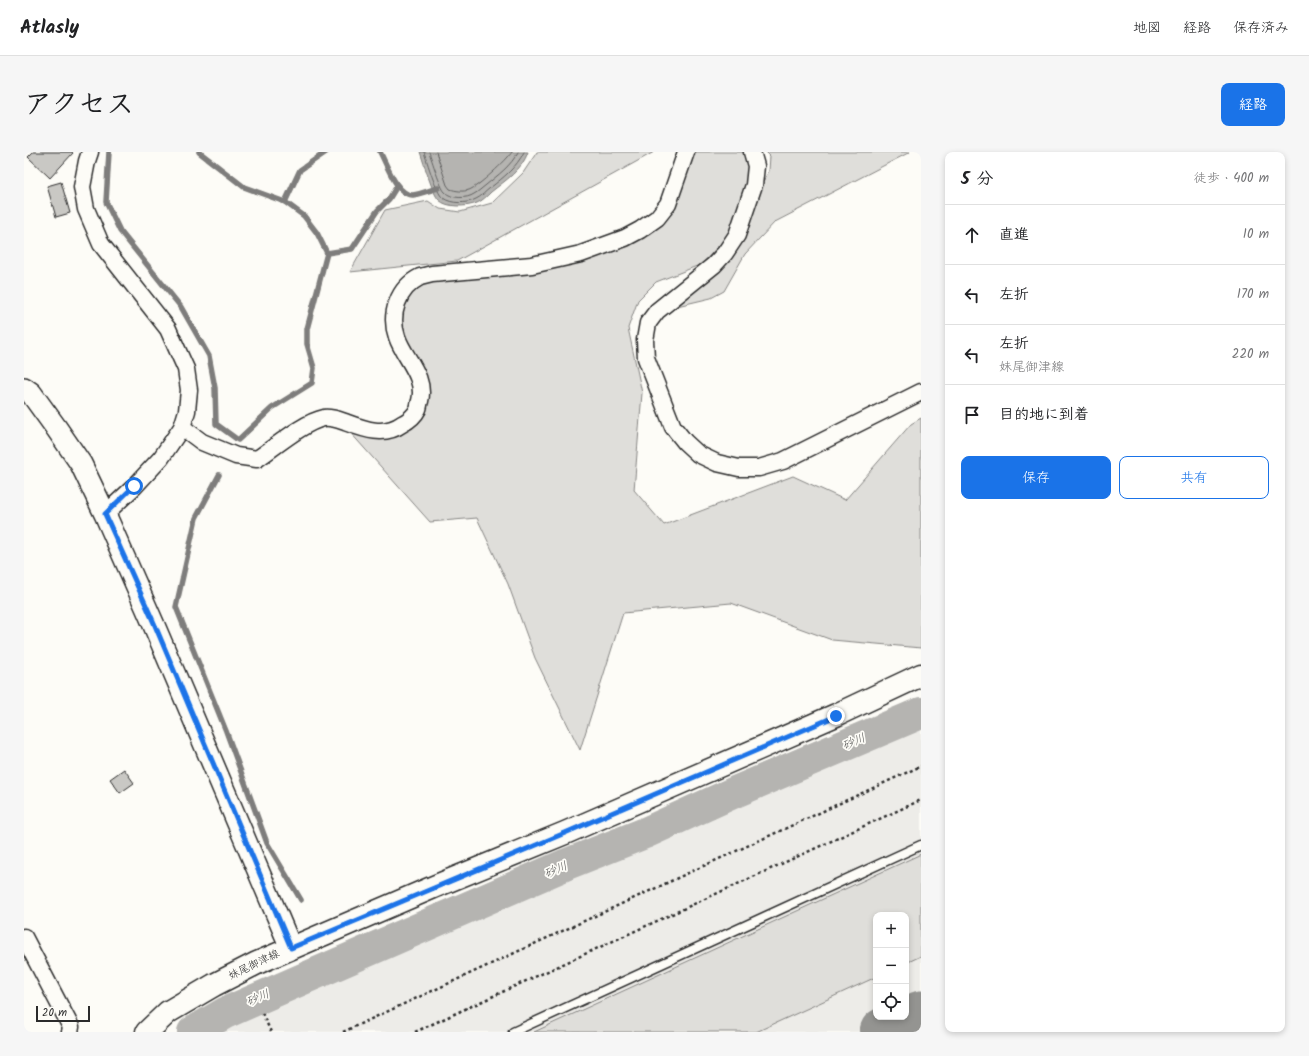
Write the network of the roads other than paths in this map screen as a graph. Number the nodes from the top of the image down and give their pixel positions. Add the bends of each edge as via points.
1 (90, 152) edge
2 (686, 152) edge
3 (752, 152) edge
4 (24, 388) edge
5 (921, 392) edge
6 (182, 427) junction
7 (105, 514) junction
8 (921, 675) edge
9 (921, 845) edge
10 (24, 937) edge
11 (291, 948) junction
12 (70, 1032) edge
13 (147, 1032) edge
14 (512, 1032) edge

1 - 6 street via 82,187 86,209 101,244 168,329 186,369 189,390 187,412
2 - 6 street via 668,204 658,218 625,238 581,254 532,265 432,274 420,277 408,286 399,297 394,324 397,337 415,368 421,395 418,409 396,429 366,430 338,419 325,418 309,423 258,459 236,456 216,448 202,442
3 - 5 street via 756,166 754,185 737,235 714,265 657,311 648,323 645,340 646,358 673,427 698,454 717,463 739,468 759,468 783,461
4 - 7 street via 35,399 81,464
6 - 7 street via 161,458
7 - 11 street via 154,623
8 - 11 main road, 妹尾御津線 via 836,716
9 - 14 lane
10 - 12 street via 71,1027
11 - 13 main road, 妹尾御津線 via 214,984 168,1012

